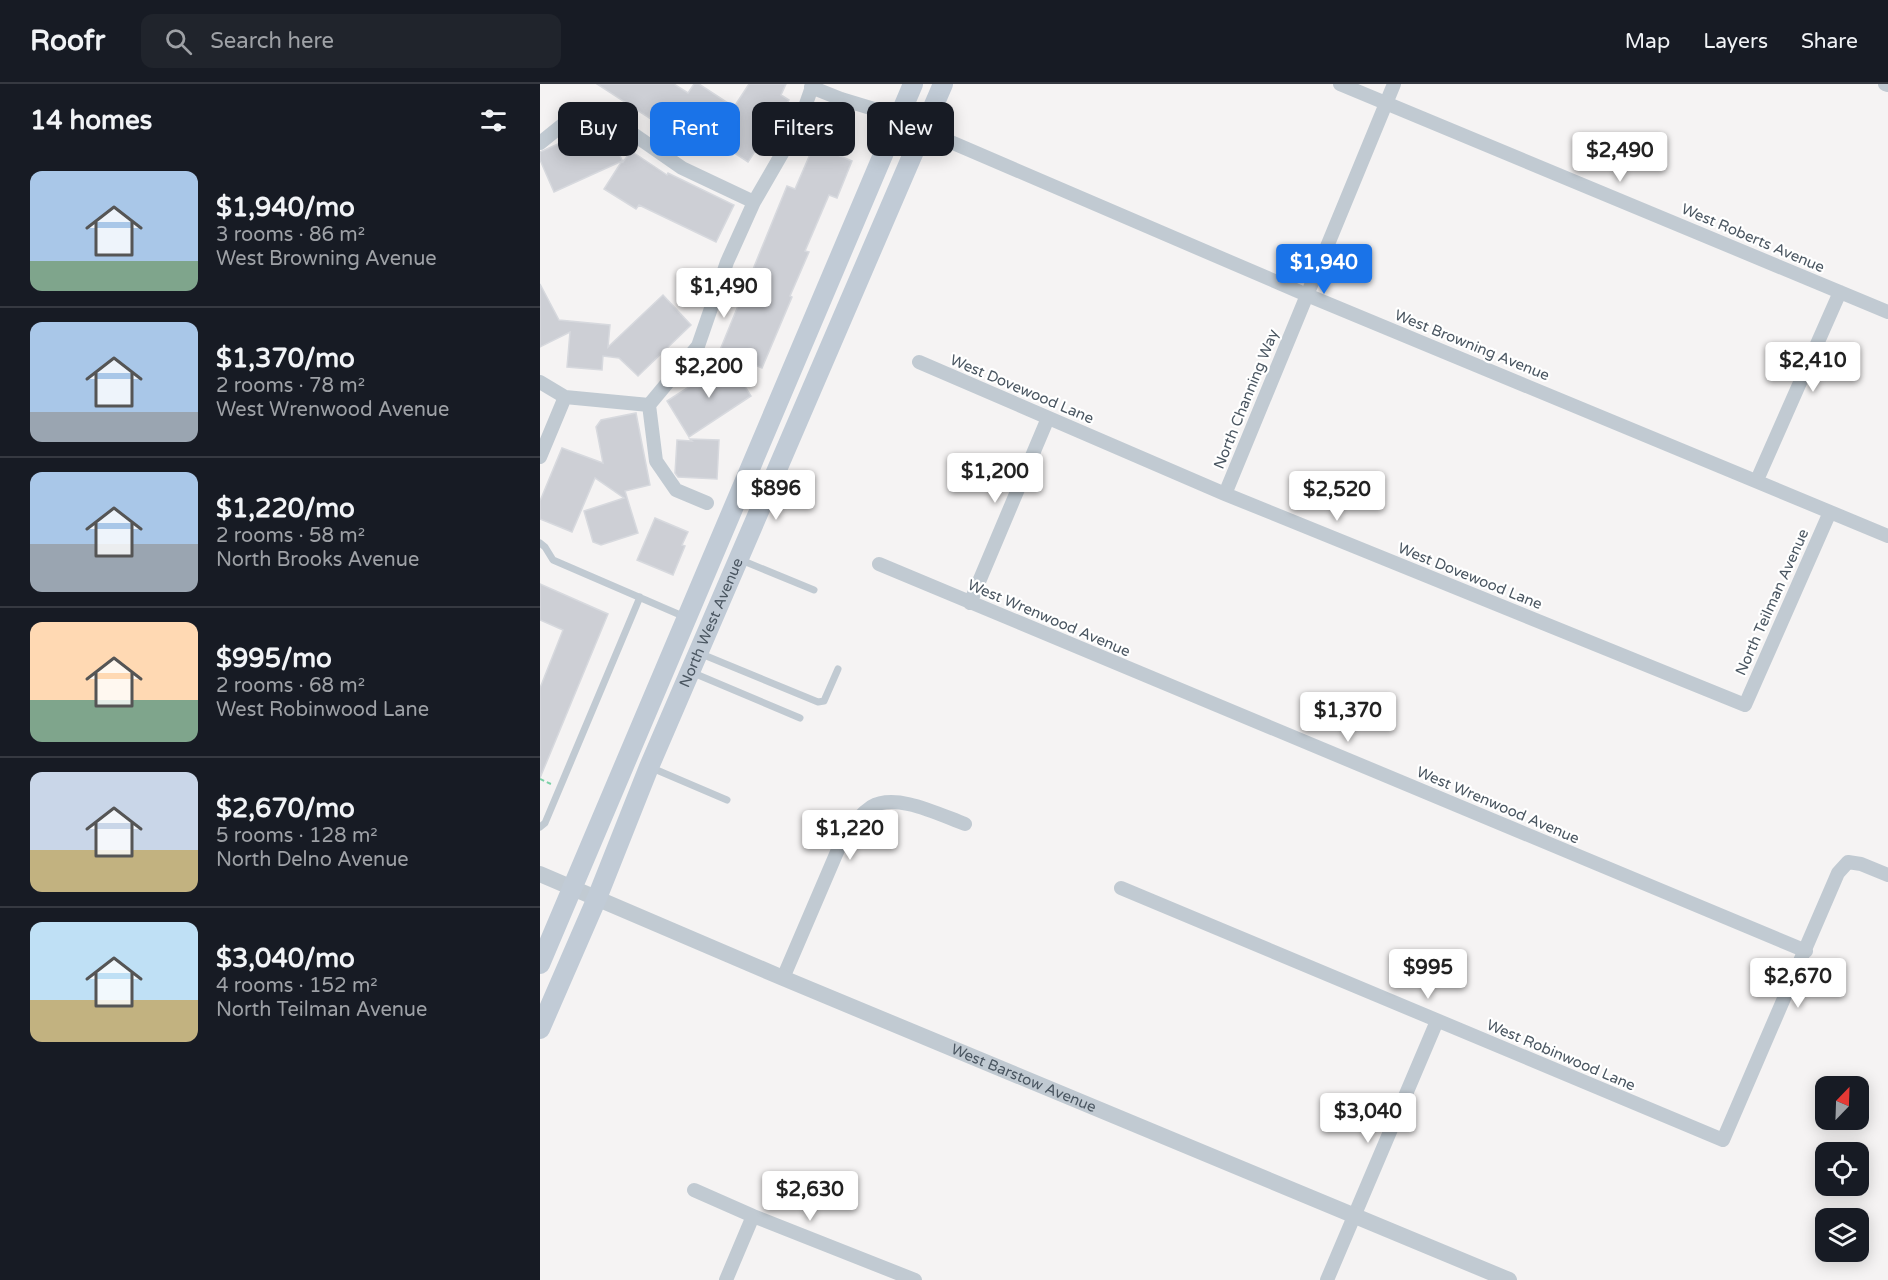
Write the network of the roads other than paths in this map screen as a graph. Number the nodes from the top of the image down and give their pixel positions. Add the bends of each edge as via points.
1 (913, 84) edge
2 (943, 84) edge
3 (1340, 84) edge
4 (1394, 84) edge
5 (812, 85) edge
6 (906, 102) edge
7 (935, 102) edge
8 (1386, 103) junction
9 (867, 107) edge
10 (540, 143) edge
11 (954, 144) edge
12 (883, 156) edge
13 (912, 156) edge
14 (754, 202) junction
15 (1840, 292) junction
16 (1306, 295) junction
17 (1888, 312) edge
18 (919, 362) dead end
19 (540, 381) edge
20 (565, 397) junction
21 (649, 405) junction
22 (1048, 418) junction
23 (540, 457) edge
24 (1757, 480) junction
25 (1225, 494) junction
26 (707, 503) dead end
27 (1830, 512) junction
28 (1888, 536) edge
29 (540, 543) edge
30 (739, 559) junction
31 (879, 564) dead end
32 (814, 590) dead end
33 (640, 597) junction
34 (970, 603) junction
35 (688, 618) junction
36 (699, 653) junction
37 (838, 669) dead end
38 (691, 672) junction
39 (1745, 705) joint
40 (800, 718) dead end
41 (649, 766) junction
42 (727, 800) dead end
43 (965, 824) dead end
44 (540, 827) edge
45 (540, 874) edge
46 (1888, 875) edge
47 (573, 888) junction
48 (1121, 888) dead end
49 (597, 898) junction
50 (1806, 951) junction
51 (540, 964) edge
52 (783, 978) junction
53 (1437, 1021) junction
54 (540, 1029) edge
55 (694, 1190) dead end
56 (753, 1216) junction
57 (1354, 1216) junction
58 (726, 1280) edge
59 (915, 1280) edge
60 (1327, 1280) edge
61 (1509, 1280) edge

1 - 6 main road, North West Avenue
2 - 7 main road, North West Avenue
3 - 8 street, West Roberts Avenue
4 - 8 street, North Channing Way
5 - 9 street, West Browning Avenue
5 - 14 street via 799,124
8 - 15 street, West Roberts Avenue
8 - 16 street, North Channing Way
10 - 14 street via 571,118 614,120 681,168
11 - 16 street, West Browning Avenue
12 - 35 main road, North West Avenue
13 - 30 main road, North West Avenue
14 - 21 street via 727,262 698,346
15 - 17 street, West Roberts Avenue
15 - 24 street
16 - 24 street, West Browning Avenue
16 - 25 street, North Channing Way
18 - 22 street, West Dovewood Lane
19 - 20 street
20 - 21 street
20 - 23 street
21 - 26 street via 656,461 675,490
22 - 25 street, West Dovewood Lane
22 - 34 street
24 - 27 street, West Browning Avenue
25 - 39 street, West Dovewood Lane
27 - 28 street, West Browning Avenue
27 - 39 street, North Teilman Avenue
29 - 33 lane via 553,560
30 - 32 lane
30 - 36 main road, North West Avenue
31 - 34 street, West Wrenwood Avenue
33 - 35 lane
33 - 44 lane
34 - 50 street, West Wrenwood Avenue
35 - 47 main road, North West Avenue
36 - 37 lane via 818,702 824,701
36 - 38 main road, North West Avenue
38 - 40 lane
38 - 41 main road, North West Avenue
41 - 42 lane
41 - 49 main road, North West Avenue
43 - 52 street via 916,805 893,802 873,806 855,820 843,838
45 - 47 street, West Barstow Avenue
46 - 50 street via 1848,862 1838,873
47 - 49 street, West Barstow Avenue
47 - 51 main road, North West Avenue
48 - 53 street, West Robinwood Lane
49 - 52 street, West Barstow Avenue
49 - 54 main road, North West Avenue
50 - 53 street, West Robinwood Lane via 1723,1140
52 - 57 street, West Barstow Avenue
53 - 57 street
55 - 56 street
56 - 58 street
56 - 59 street
57 - 60 street
57 - 61 street, West Barstow Avenue

